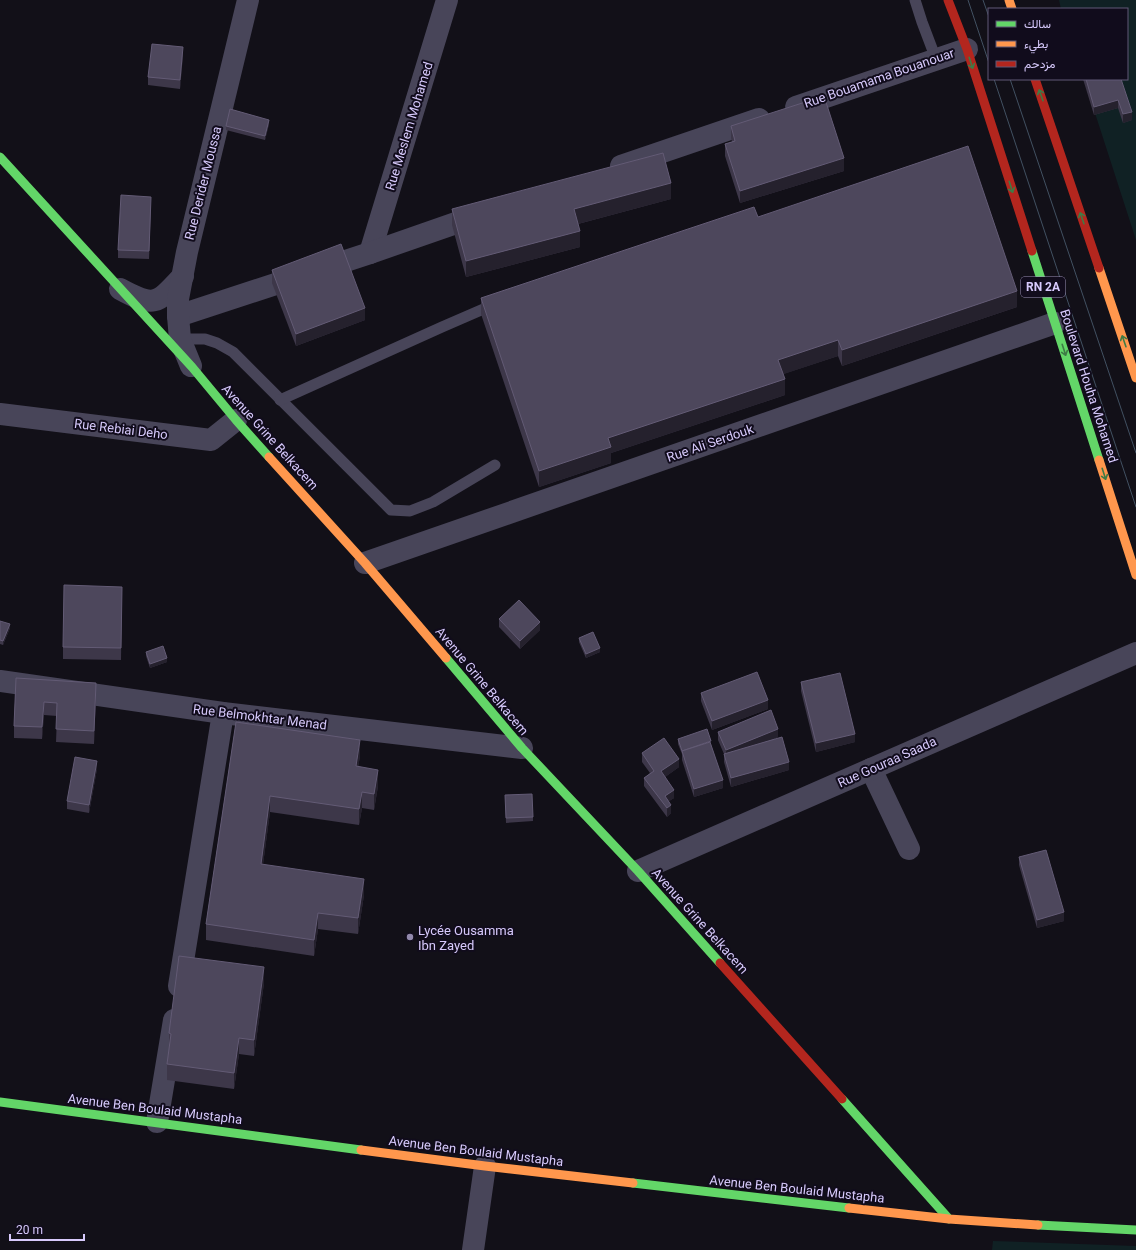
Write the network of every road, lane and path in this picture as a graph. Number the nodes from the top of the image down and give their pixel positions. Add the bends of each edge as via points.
1 (248, 0) edge
2 (447, 0) edge
3 (915, 0) edge
4 (948, 0) edge
5 (967, 49) junction
6 (936, 58) junction
7 (1035, 80) edge
8 (0, 157) edge
9 (604, 172) edge
10 (498, 209) edge
11 (370, 253) junction
12 (183, 276) junction
13 (120, 289) junction
14 (508, 299) edge
15 (178, 316) junction
16 (1055, 323) junction
17 (180, 339) junction
18 (192, 367) junction
19 (1136, 378) edge
20 (280, 400) junction
21 (0, 414) edge
22 (236, 420) junction
23 (495, 465) dead end
24 (365, 563) junction
25 (1136, 574) edge
26 (1136, 653) edge
27 (0, 681) edge
28 (223, 713) junction
29 (522, 748) junction
30 (871, 769) junction
31 (909, 849) dead end
32 (638, 871) junction
33 (0, 1102) edge
34 (157, 1122) junction
35 (485, 1166) junction
36 (949, 1219) junction
37 (1136, 1230) edge
38 (473, 1250) edge

1 - 12 street, Rue Derider Moussa
2 - 11 street, Rue Meslem Mohamed
3 - 6 lane
4 - 5 main road, Boulevard Houha Mohamed / RN 2A
5 - 6 street, Rue Bouamama Bouanouar
5 -> 16 main road, Boulevard Houha Mohamed / RN 2A
6 - 9 street, Rue Bouamama Bouanouar
19 -> 7 main road
8 - 13 main road, Avenue Grine Belkacem
10 - 11 street
11 - 15 street
12 - 13 street via 158,300 138,299
12 - 15 street, Rue Derider Moussa
13 - 18 main road, Avenue Grine Belkacem
14 - 20 lane
15 - 17 street, Rue Derider Moussa
16 - 24 street, Rue Ali Serdouk
16 -> 25 main road, Boulevard Houha Mohamed / RN 2A
17 - 18 street, Rue Derider Moussa
17 - 20 lane via 205,339 233,352
18 - 22 main road, Avenue Grine Belkacem
20 - 23 lane via 391,510 410,511 433,502
21 - 22 street, Rue Rebiai Deho via 211,440
22 - 24 main road, Avenue Grine Belkacem
24 - 29 main road, Avenue Grine Belkacem
26 - 30 street, Rue Gouraa Saada
27 - 28 street, Rue Belmokhtar Menad
28 - 29 street, Rue Belmokhtar Menad
28 - 34 street
29 - 32 main road, Avenue Grine Belkacem
30 - 31 street
30 - 32 street, Rue Gouraa Saada
32 - 36 main road, Avenue Grine Belkacem
33 - 34 main road, Avenue Ben Boulaid Mustapha
34 - 35 main road, Avenue Ben Boulaid Mustapha
35 - 36 main road, Avenue Ben Boulaid Mustapha
35 - 38 street
36 - 37 main road, Avenue Ben Boulaid Mustapha

